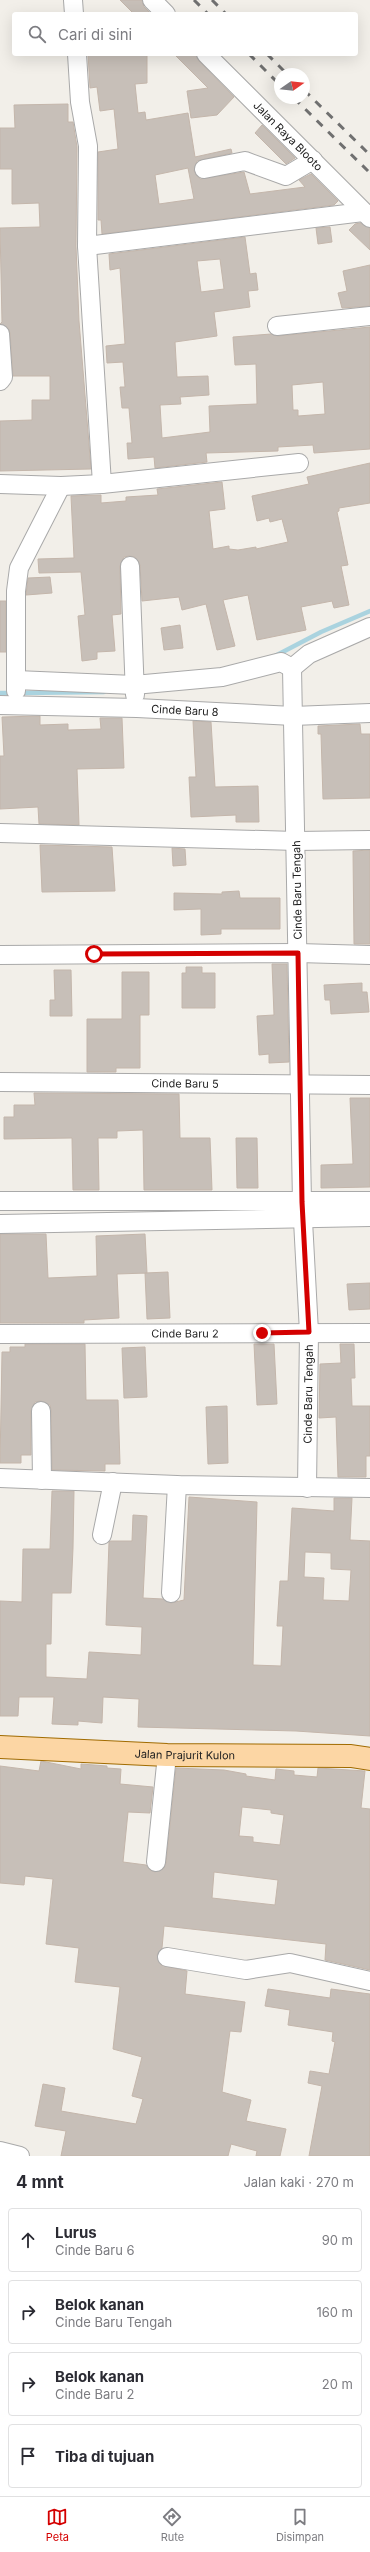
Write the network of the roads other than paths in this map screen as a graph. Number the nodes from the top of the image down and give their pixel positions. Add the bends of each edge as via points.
1 (73, 0) edge
2 (152, 0) edge
3 (74, 12) edge
4 (164, 12) edge
5 (77, 56) edge
6 (208, 56) edge
7 (313, 160) junction
8 (204, 169) dead end
9 (367, 215) edge
10 (87, 246) junction
11 (370, 316) edge
12 (277, 326) dead end
13 (0, 334) edge
14 (0, 381) edge
15 (299, 463) dead end
16 (0, 484) edge
17 (102, 484) junction
18 (61, 486) junction
19 (130, 566) dead end
20 (370, 627) edge
21 (292, 668) junction
22 (13, 695) edge
23 (135, 695) junction
24 (370, 712) edge
25 (293, 716) junction
26 (0, 833) edge
27 (370, 840) edge
28 (296, 842) junction
29 (298, 953) junction
30 (0, 955) edge
31 (370, 955) edge
32 (0, 1082) edge
33 (300, 1085) junction
34 (370, 1085) edge
35 (0, 1201) edge
36 (370, 1201) edge
37 (302, 1210) junction
38 (370, 1217) edge
39 (0, 1224) edge
40 (309, 1332) junction
41 (370, 1332) edge
42 (0, 1334) edge
43 (40, 1411) dead end
44 (0, 1478) edge
45 (42, 1480) junction
46 (113, 1482) junction
47 (177, 1485) junction
48 (307, 1488) junction
49 (370, 1488) edge
50 (102, 1535) dead end
51 (171, 1594) dead end
52 (0, 1747) edge
53 (167, 1755) junction
54 (370, 1759) edge
55 (156, 1862) dead end
56 (167, 1956) dead end
57 (370, 1981) edge
58 (0, 2151) edge
59 (20, 2156) edge

1 - 3 street
2 - 4 street
5 - 10 street via 80,102 88,146
6 - 7 street, Jalan Raya Blooto
7 - 8 street via 286,176 245,161
7 - 9 street, Jalan Raya Blooto
9 - 10 street
10 - 17 street
11 - 12 street
13 - 14 street via 3,377
15 - 17 street
16 - 18 street
17 - 18 street
18 - 22 street via 19,568
19 - 23 street
20 - 21 street via 309,654
21 - 23 street via 281,662
21 - 25 street, Cinde Baru Tengah
22 - 23 street, Cinde Baru 8
22 - 23 street
23 - 25 street, Cinde Baru 8
24 - 25 street, Cinde Baru 8
25 - 28 street, Cinde Baru Tengah
26 - 28 street
27 - 28 street
28 - 29 street, Cinde Baru Tengah
29 - 30 street
29 - 31 street
29 - 33 street, Cinde Baru Tengah
32 - 33 street, Cinde Baru 5
33 - 34 street, Cinde Baru 5
33 - 37 street, Cinde Baru Tengah
35 - 37 street
36 - 37 street
37 - 38 street
37 - 39 street
37 - 40 street, Cinde Baru Tengah
40 - 41 street, Cinde Baru 2
40 - 42 street, Cinde Baru 2
40 - 48 street, Cinde Baru Tengah
43 - 45 street
44 - 45 street
45 - 46 street
46 - 47 street
46 - 50 street
47 - 48 street
47 - 51 street
48 - 49 street
52 - 53 main road, Jalan Prajurit Kulon
53 - 54 main road, Jalan Prajurit Kulon via 351,1756
53 - 55 street
56 - 57 street via 246,1970 290,1963
58 - 59 street

